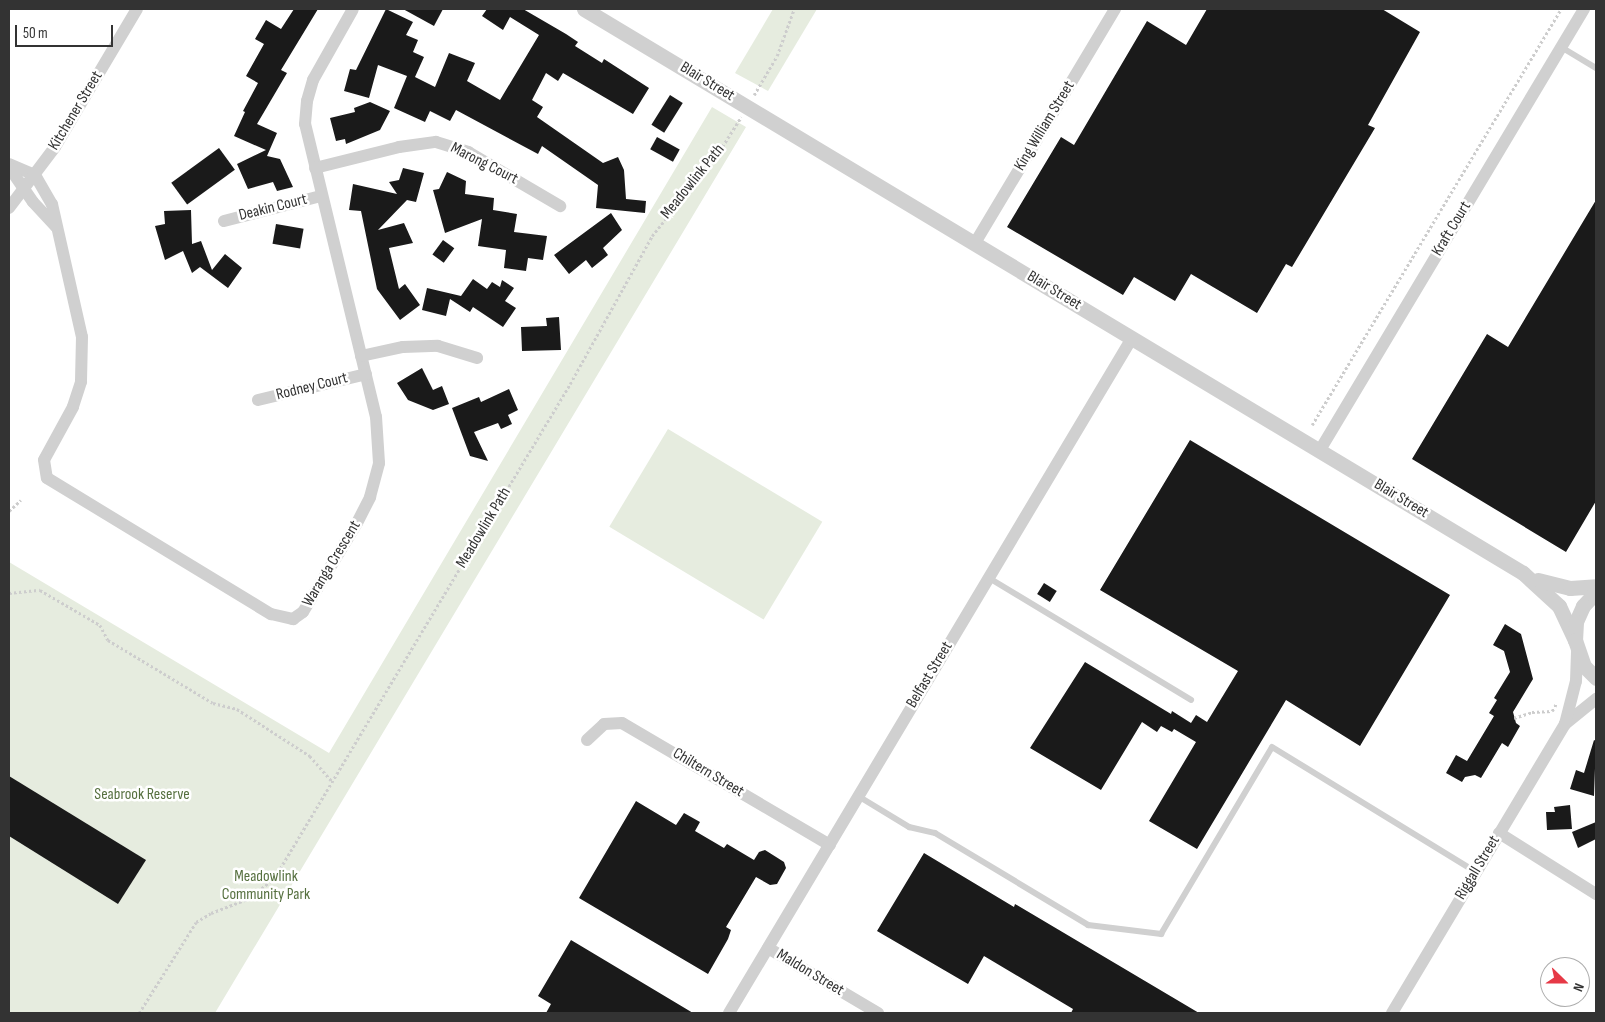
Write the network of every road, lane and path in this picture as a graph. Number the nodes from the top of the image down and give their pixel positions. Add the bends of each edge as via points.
1 (137, 9) edge
2 (354, 9) edge
3 (584, 9) edge
4 (794, 9) edge
5 (1116, 9) edge
6 (1561, 9) edge
7 (1584, 9) edge
8 (1561, 47) junction
9 (1596, 68) edge
10 (747, 106) junction
11 (9, 166) edge
12 (314, 168) junction
13 (35, 175) junction
14 (24, 189) junction
15 (321, 196) junction
16 (560, 206) dead end
17 (9, 208) edge
18 (224, 221) dead end
19 (56, 227) junction
20 (975, 243) junction
21 (1132, 338) junction
22 (361, 356) junction
23 (477, 358) dead end
24 (366, 374) junction
25 (258, 400) dead end
26 (1312, 425) dead end
27 (1320, 450) junction
28 (21, 500) dead end
29 (9, 511) edge
30 (1523, 573) junction
31 (989, 578) junction
32 (1596, 586) edge
33 (1596, 592) edge
34 (9, 593) edge
35 (1576, 646) junction
36 (1596, 678) edge
37 (1191, 700) dead end
38 (1596, 700) edge
39 (1565, 724) junction
40 (587, 740) dead end
41 (332, 781) junction
42 (858, 796) junction
43 (1499, 834) junction
44 (830, 845) junction
45 (1476, 872) junction
46 (1596, 894) edge
47 (768, 948) junction
48 (139, 1013) edge
49 (729, 1013) edge
50 (878, 1013) edge
51 (1392, 1013) edge

1 - 13 street, Kitchener Street
2 - 12 street, Waranga Crescent via 309,91 306,124
3 - 10 street, Blair Street
4 - 10 path, Meadowlink Path via 777,56
5 - 20 street, King William Street
6 - 26 path
7 - 8 street, Kraft Court
8 - 9 lane
8 - 27 street, Kraft Court
10 - 20 street, Blair Street
10 - 41 path, Meadowlink Path via 717,155 652,236 578,370
11 - 13 street
11 - 14 street, Waranga Crescent
12 - 15 street, Waranga Crescent
12 - 16 street, Marong Court via 406,145 436,142 468,152
13 - 14 street, Kitchener Street
13 - 19 street, Waranga Crescent via 52,204
14 - 17 street, Kitchener Street
14 - 19 street, Waranga Crescent
15 - 18 street, Deakin Court
15 - 22 street, Waranga Crescent
19 - 24 street, Waranga Crescent via 80,321 84,365 72,407 44,460 47,478 278,618 294,619 303,612 370,497 380,448
20 - 21 street, Blair Street
21 - 27 street, Blair Street
21 - 31 street, Belfast Street
22 - 23 street via 403,347 438,346
22 - 24 street, Waranga Crescent
24 - 25 street, Rodney Court
27 - 30 street, Blair Street
28 - 29 path
30 - 32 street, Blair Street via 1550,585
30 - 35 street, Blair Street via 1559,606
31 - 37 lane
31 - 42 street, Belfast Street
33 - 35 street via 1583,606 1576,622
34 - 41 path via 40,590 100,625 108,640 213,703 237,709 310,756
35 - 36 street, Blair Street
35 - 39 street, Riggall Street via 1576,681
38 - 39 street, Riggall Street
39 - 43 street, Riggall Street
40 - 44 street, Chiltern Street via 604,724 622,723
41 - 48 path, Meadowlink Path via 269,884 250,898 196,922
42 - 44 street, Belfast Street
42 - 45 lane via 908,827 935,833 1088,926 1161,934 1272,747
43 - 45 street, Riggall Street
43 - 46 street
44 - 47 street, Belfast Street
45 - 51 street, Riggall Street
47 - 49 street, Belfast Street
47 - 50 street, Maldon Street

